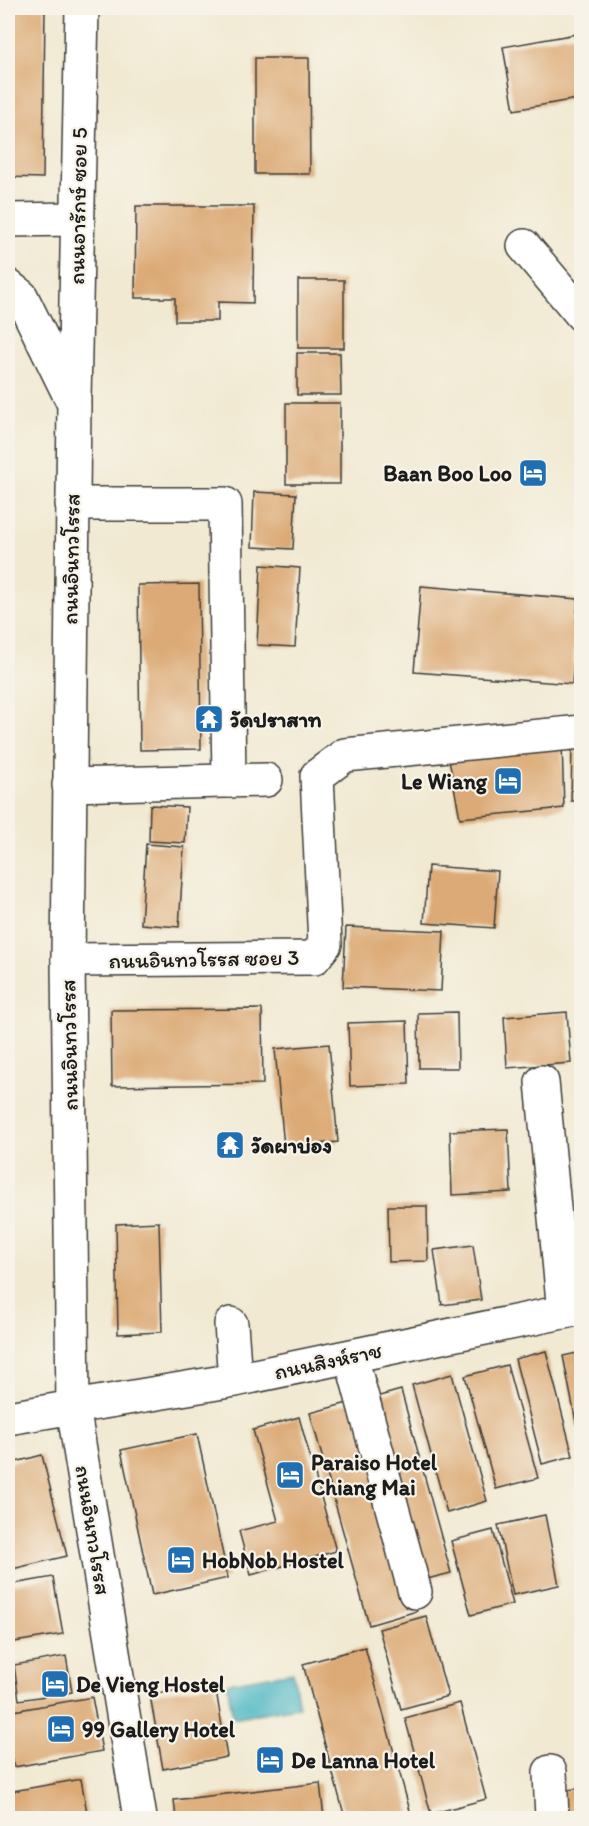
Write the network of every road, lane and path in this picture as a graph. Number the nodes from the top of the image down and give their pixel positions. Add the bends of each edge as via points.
1 (82, 8) edge
2 (77, 219) junction
3 (8, 220) edge
4 (524, 246) dead end
5 (8, 286) edge
6 (582, 315) edge
7 (74, 404) junction
8 (72, 504) junction
9 (582, 732) edge
10 (266, 780) dead end
11 (229, 781) junction
12 (69, 785) junction
13 (68, 960) junction
14 (542, 1082) dead end
15 (573, 1310) edge
16 (231, 1324) dead end
17 (74, 1356) junction
18 (351, 1357) junction
19 (235, 1380) junction
20 (74, 1407) junction
21 (8, 1418) edge
22 (415, 1592) dead end
23 (550, 1772) dead end
24 (140, 1818) edge
25 (552, 1818) edge

1 - 2 street, ถนนอารักษ์ ซอย 5
2 - 3 street
2 - 7 street, ถนนอารักษ์ ซอย 5
4 - 6 street
5 - 7 street, ถนนอินทวโรรส via 21,296
7 - 8 street, ถนนอินทวโรรส
8 - 11 street via 225,504
8 - 12 street, ถนนอินทวโรรส
9 - 13 street, ถนนอินทวโรรส ซอย 3 via 345,755 316,776 325,944 314,958
10 - 11 street
11 - 12 street
12 - 13 street, ถนนอินทวโรรส
13 - 17 street, ถนนอินทวโรรส
14 - 15 street
15 - 18 street, ถนนสิงห์ราช
16 - 19 street
17 - 20 street, ถนนอินทวโรรส
17 - 21 street via 57,1380
18 - 19 street, ถนนสิงห์ราช
18 - 22 street
19 - 20 street, ถนนสิงห์ราช
20 - 21 street, ถนนสิงห์ราช
20 - 24 street, ถนนอินทวโรรส
23 - 25 street

